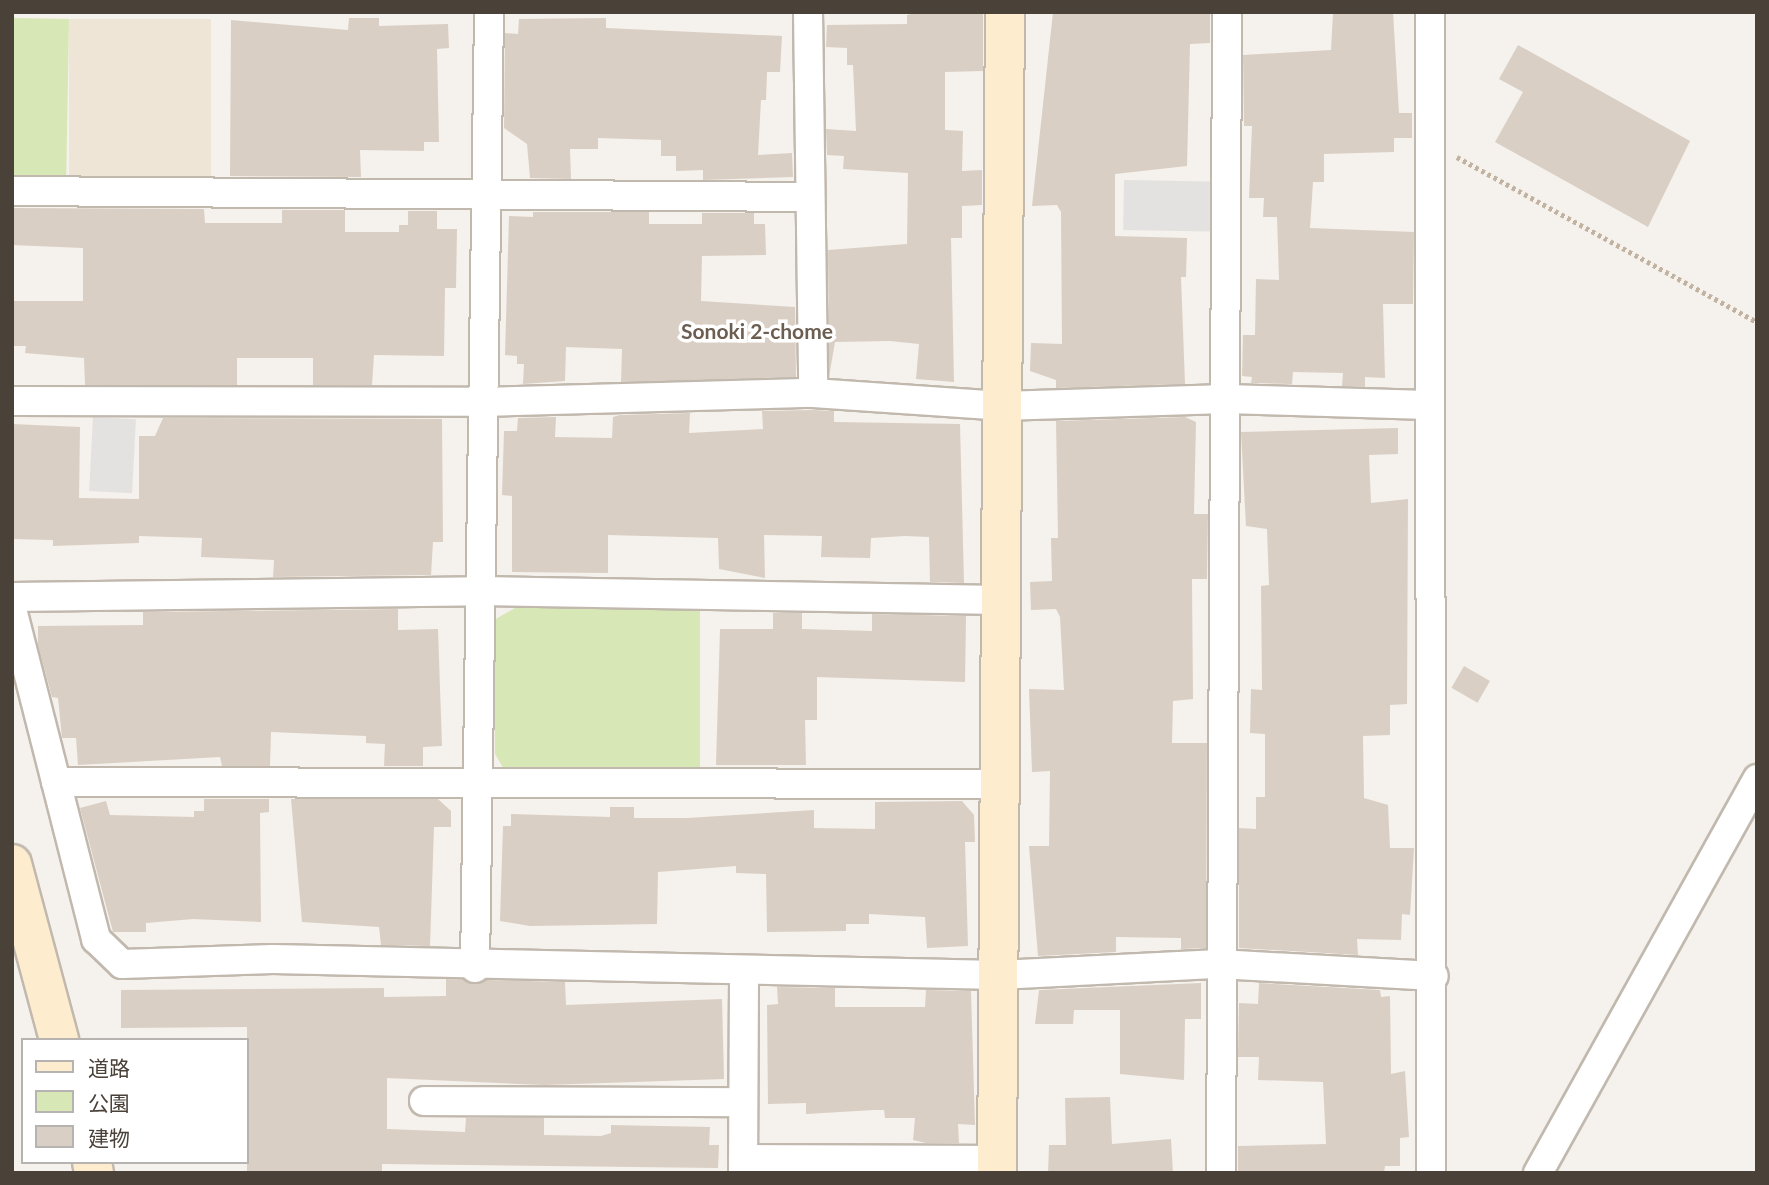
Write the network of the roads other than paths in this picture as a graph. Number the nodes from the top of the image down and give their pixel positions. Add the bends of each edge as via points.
1 (489, 12) edge
2 (808, 12) edge
3 (1005, 12) edge
4 (1227, 12) edge
5 (1430, 12) edge
6 (12, 191) edge
7 (486, 193) junction
8 (810, 197) junction
9 (813, 393) junction
10 (1226, 399) junction
11 (12, 401) edge
12 (482, 402) junction
13 (1428, 405) junction
14 (1002, 406) junction
15 (482, 591) junction
16 (12, 597) edge
17 (1001, 600) junction
18 (12, 609) edge
19 (1757, 779) edge
20 (56, 782) junction
21 (1000, 784) junction
22 (476, 785) junction
23 (12, 864) edge
24 (1220, 964) junction
25 (475, 968) junction
26 (744, 972) junction
27 (999, 975) junction
28 (1434, 976) junction
29 (58, 1038) edge
30 (424, 1101) dead end
31 (743, 1102) junction
32 (743, 1166) edge
33 (997, 1166) edge
34 (1221, 1173) edge
35 (1431, 1173) edge
36 (1538, 1173) edge

1 - 7 street
2 - 8 street
3 - 14 street
4 - 10 street
5 - 13 street via 1434,149
6 - 7 street
7 - 8 street
7 - 12 street
8 - 9 street
9 - 12 street
9 - 14 street
10 - 13 street
10 - 14 street
10 - 24 street
11 - 12 street
12 - 15 street
13 - 28 street
14 - 17 street
15 - 16 street
15 - 17 street
15 - 22 street
17 - 21 street
18 - 20 street
19 - 36 street
20 - 22 street
20 - 25 street via 96,939 122,964 272,959
21 - 22 street
21 - 27 street
22 - 25 street
23 - 29 street
24 - 27 street
24 - 28 street
24 - 34 street
25 - 26 street
26 - 27 street
26 - 31 street
27 - 33 street
28 - 35 street
30 - 31 street
31 - 32 street
32 - 33 street

